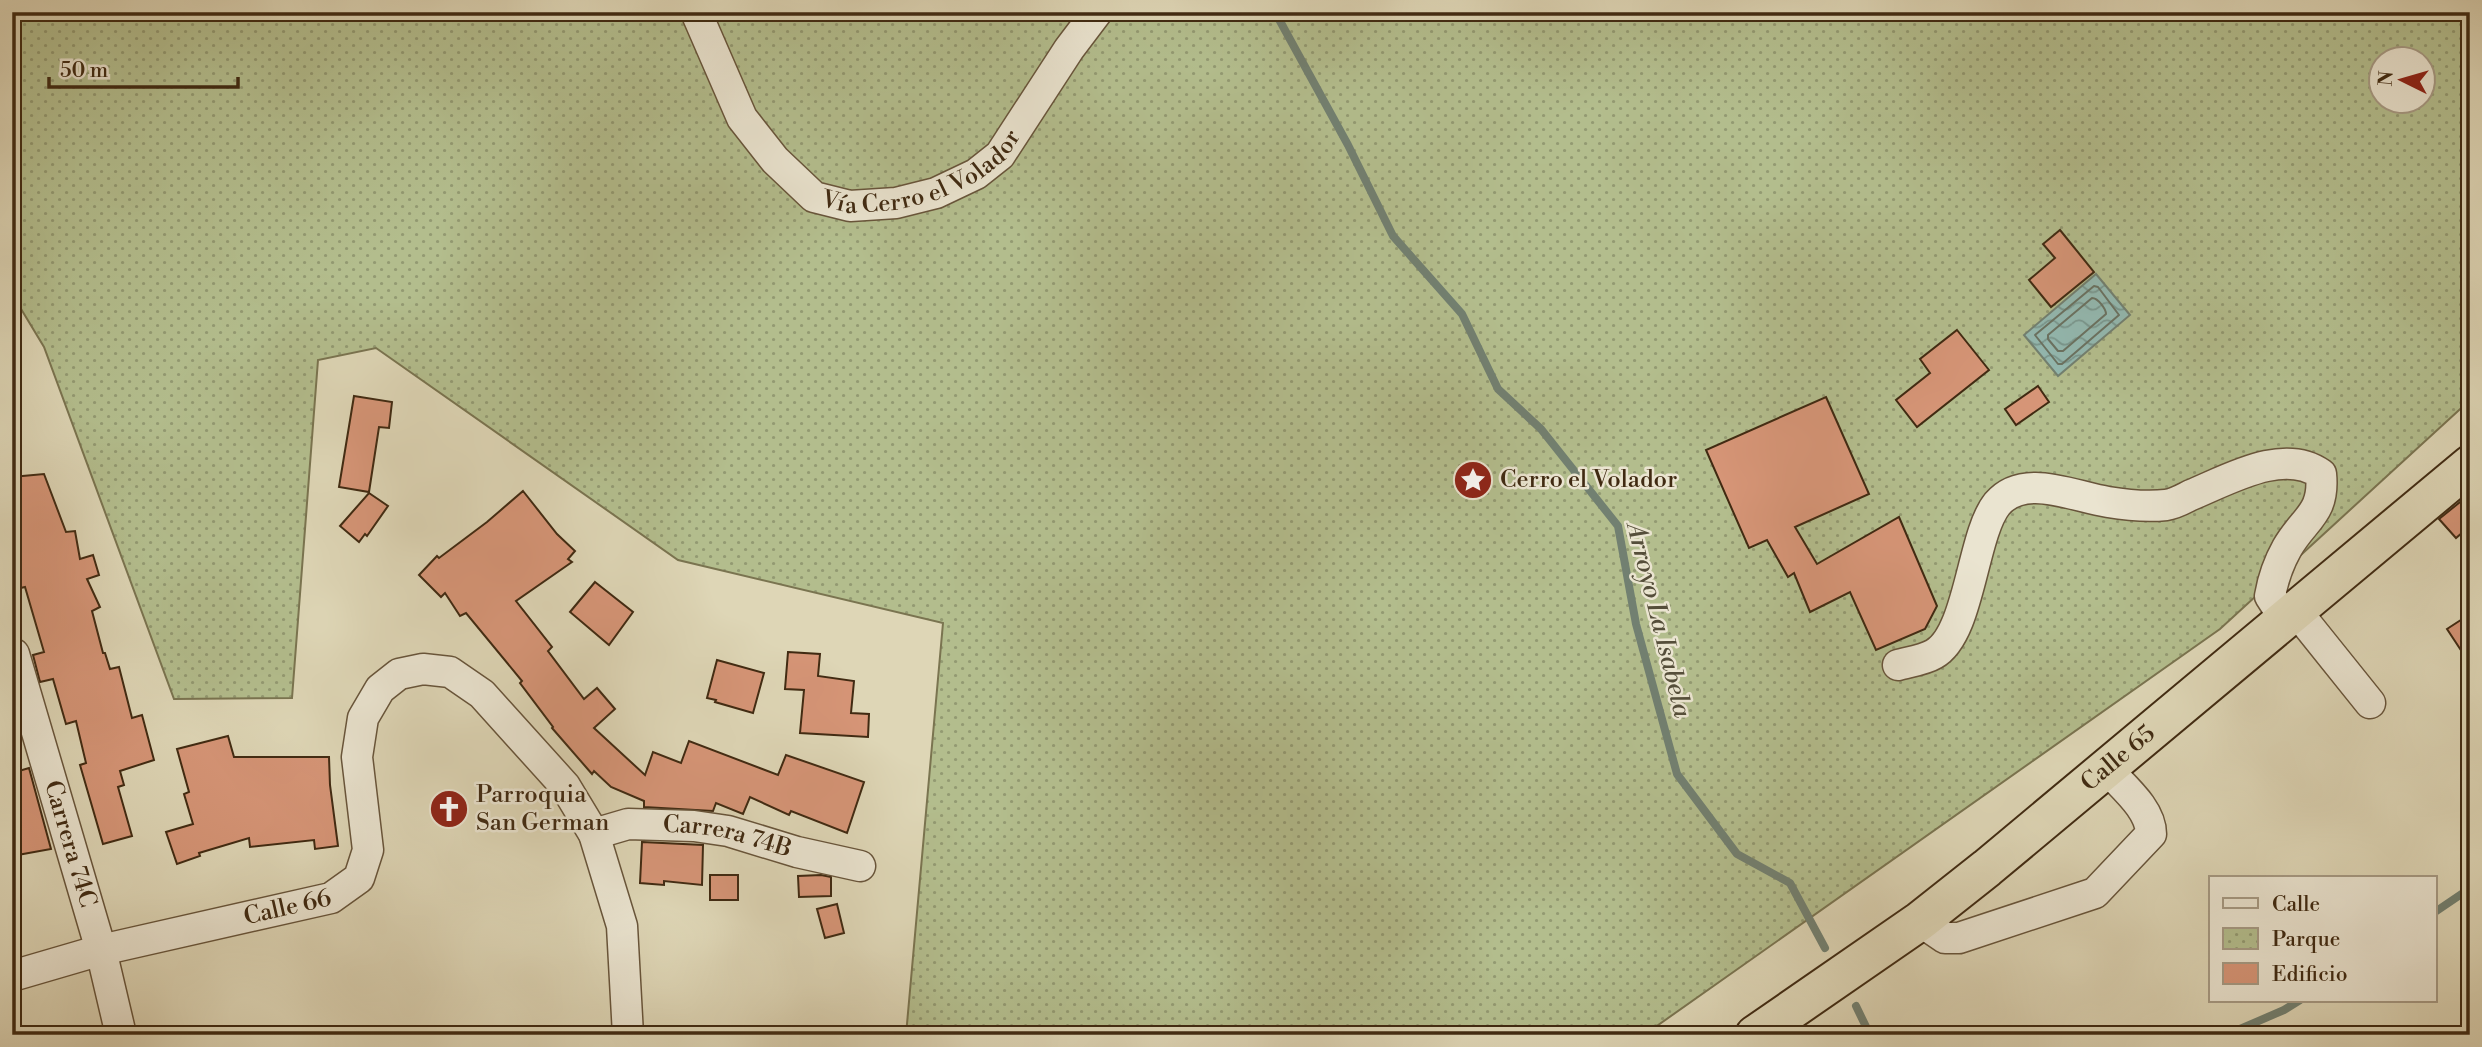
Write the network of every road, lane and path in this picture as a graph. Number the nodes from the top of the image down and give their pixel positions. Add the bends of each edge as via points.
1 (696, 12) edge
2 (1097, 12) edge
3 (2470, 465) edge
4 (2291, 616) junction
5 (14, 654) edge
6 (1898, 665) dead end
7 (2370, 703) dead end
8 (2107, 769) junction
9 (594, 834) junction
10 (860, 866) dead end
11 (1920, 921) junction
12 (101, 950) junction
13 (12, 976) edge
14 (121, 1035) edge
15 (628, 1035) edge
16 (1755, 1035) edge

1 - 2 street, Vía Cerro el Volador via 742,118 775,160 814,197 850,206 896,203 936,193 975,174 1000,155
3 - 4 highway, Calle 65
4 - 6 street via 2270,596 2288,546 2315,512 2323,493 2321,474 2311,467 2287,463 2256,469 2169,505 2108,502 2027,488 2009,493 1996,505 1949,638 1935,654
4 - 7 street
4 - 8 highway, Calle 65
5 - 12 street, Carrera 74C
8 - 11 highway, Calle 65
8 - 11 street via 2146,813 2151,834 2095,893 1959,938 1945,937
9 - 10 street, Carrera 74B via 628,824 694,825
9 - 12 street, Calle 66 via 565,786 482,694 450,672 423,669 399,674 380,688 363,718 357,757 368,849 359,878 331,898
9 - 15 street via 622,926
11 - 16 highway, Calle 65
12 - 13 street, Calle 66
12 - 14 street, Carrera 74C

